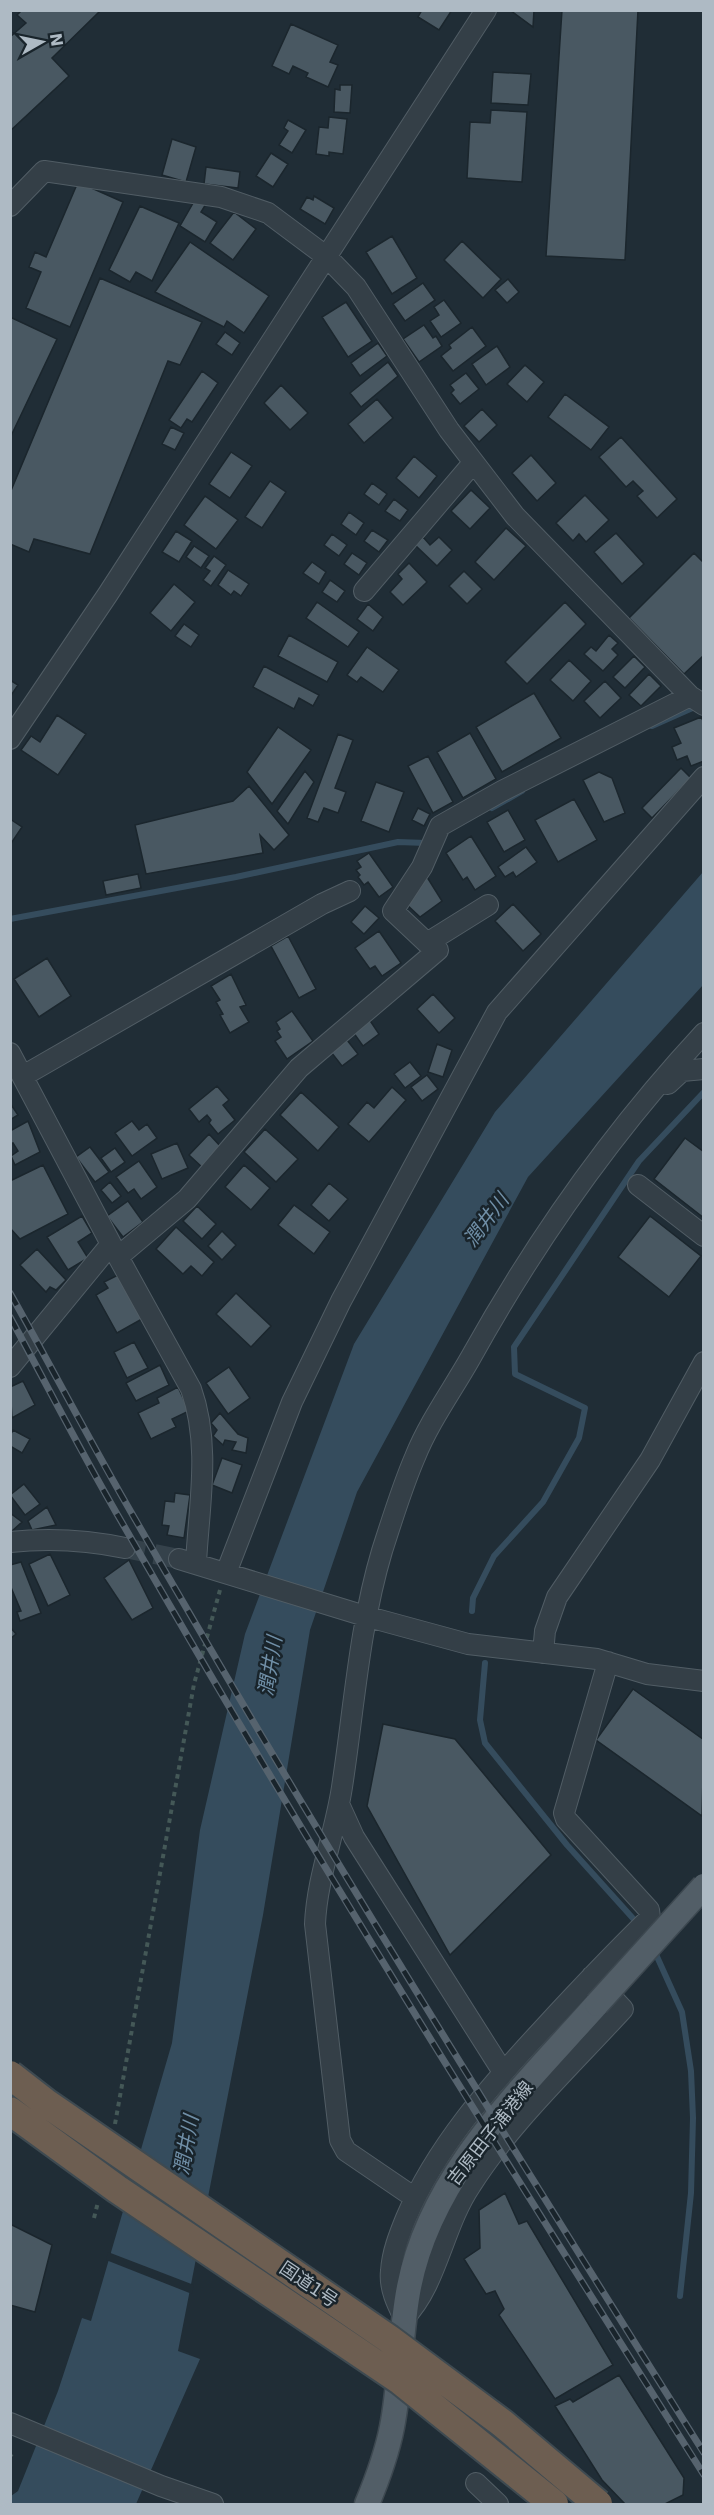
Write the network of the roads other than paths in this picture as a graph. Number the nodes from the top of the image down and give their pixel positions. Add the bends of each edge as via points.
1 (486, 10) edge
2 (10, 206) edge
3 (327, 257) junction
4 (472, 463) junction
5 (364, 591) dead end
6 (696, 700) edge
7 (10, 739) edge
8 (704, 777) edge
9 (350, 891) dead end
10 (488, 905) dead end
11 (427, 943) junction
12 (704, 1033) edge
13 (10, 1053) edge
14 (704, 1069) edge
15 (23, 1076) junction
16 (642, 1104) junction
17 (638, 1185) dead end
18 (704, 1236) edge
19 (115, 1250) junction
20 (704, 1362) edge
21 (10, 1367) edge
22 (10, 1542) edge
23 (124, 1548) tunnel mouth
24 (226, 1573) junction
25 (365, 1616) junction
26 (543, 1653) junction
27 (618, 1664) junction
28 (704, 1681) edge
29 (339, 1804) junction
30 (704, 1886) edge
31 (592, 1976) junction
32 (503, 2072) junction
33 (10, 2075) edge
34 (10, 2111) edge
35 (415, 2198) junction
36 (404, 2319) junction
37 (18, 2426) edge
38 (476, 2483) dead end
39 (213, 2505) edge
40 (367, 2505) edge
41 (498, 2505) edge
42 (554, 2505) edge
43 (598, 2505) edge

1 - 3 street
2 - 3 street via 44,171 221,197 268,213
3 - 4 street via 356,287
3 - 7 street
4 - 5 street
4 - 6 street via 515,516
6 - 11 street via 502,791 440,826 422,867 393,911
8 - 24 street via 497,1012 341,1301 297,1391
9 - 15 street
10 - 11 street
11 - 19 street via 438,950 299,1068 187,1199
12 - 16 street
13 - 15 street
14 - 16 street via 682,1071
15 - 19 street
16 - 25 street via 536,1247 416,1456 382,1552
17 - 18 street
19 - 21 street
19 - 24 street via 191,1389 200,1413 202,1466 188,1562
20 - 26 street via 650,1460 557,1597 545,1631
22 - 23 street via 61,1540
24 - 25 street
25 - 26 street via 468,1644
25 - 29 street
26 - 27 street
27 - 28 street via 647,1674
27 - 31 street via 564,1813 649,1910 650,1918
29 - 32 street via 354,1837
29 - 35 street via 315,1924 340,2140 346,2151
30 - 36 main road, 吉原田子浦港線, bridge via 503,2111 452,2177 424,2234
31 - 32 street
31 - 36 street via 623,2009 519,2123 475,2179 450,2223 425,2290
32 - 35 street via 447,2144
33 - 43 highway, 国道1号, bridge via 389,2339 502,2423
34 - 42 highway, 国道1号, bridge via 117,2190 401,2381
35 - 36 street via 397,2240 391,2271 396,2302
36 - 40 main road, 吉原田子浦港線 via 392,2428
37 - 39 street
38 - 41 street

